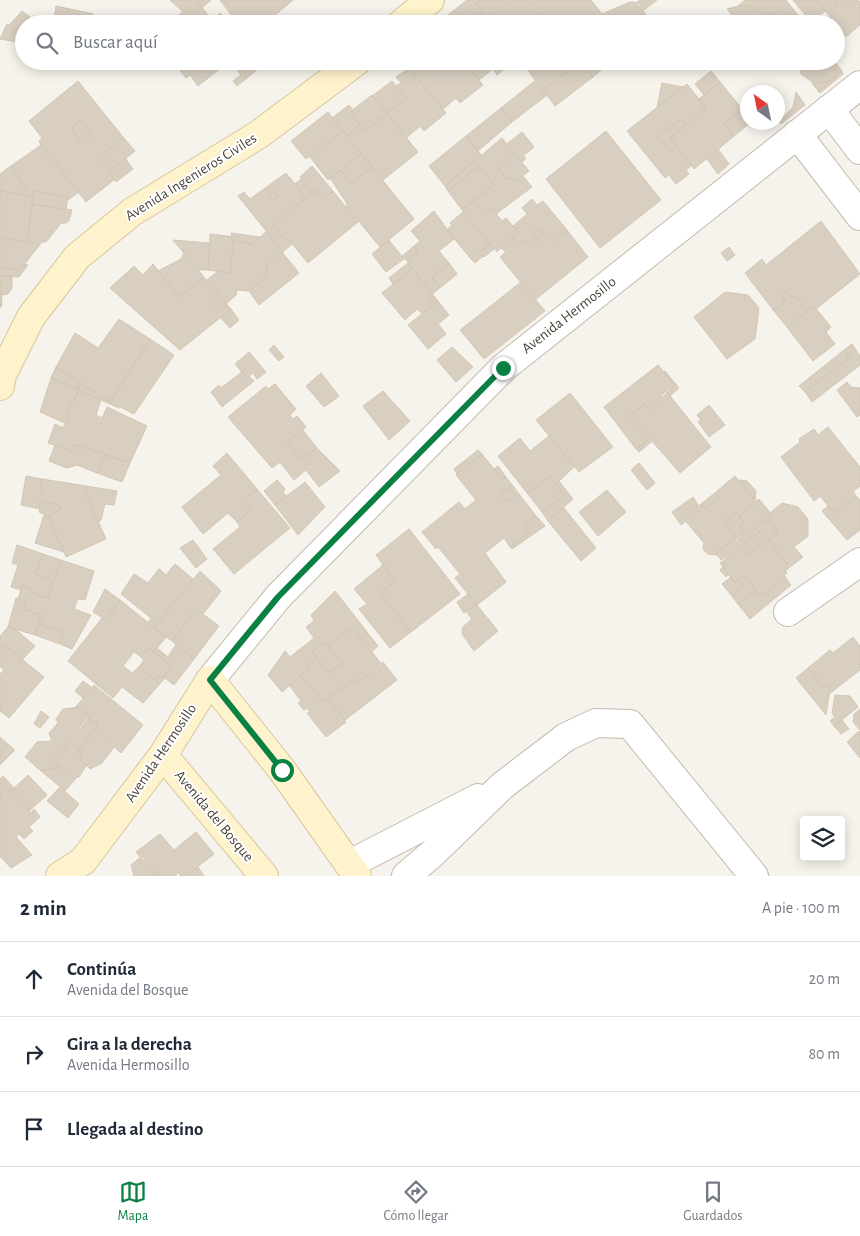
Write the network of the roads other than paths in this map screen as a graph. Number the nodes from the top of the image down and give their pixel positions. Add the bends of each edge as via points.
1 (430, 0) edge
2 (412, 15) edge
3 (345, 70) edge
4 (860, 85) edge
5 (829, 109) junction
6 (797, 134) junction
7 (860, 150) edge
8 (860, 216) edge
9 (0, 386) edge
10 (860, 562) edge
11 (788, 612) dead end
12 (210, 680) junction
13 (163, 755) junction
14 (502, 786) junction
15 (353, 870) edge
16 (60, 876) edge
17 (264, 876) edge
18 (406, 876) edge
19 (754, 876) edge

1 - 2 street
3 - 9 street, Avenida Ingenieros Civiles via 258,135 132,212 76,258 31,316 2,375
4 - 5 street, Avenida Hermosillo
5 - 6 street, Avenida Hermosillo
5 - 7 street
6 - 8 street
6 - 12 street, Avenida Hermosillo via 503,368 278,597
10 - 11 street
12 - 13 street, Avenida Hermosillo
12 - 15 street via 282,770
13 - 16 street, Avenida Hermosillo via 83,861
13 - 17 street, Avenida del Bosque
14 - 15 street
14 - 18 street
14 - 19 street via 566,737 596,723 630,724

